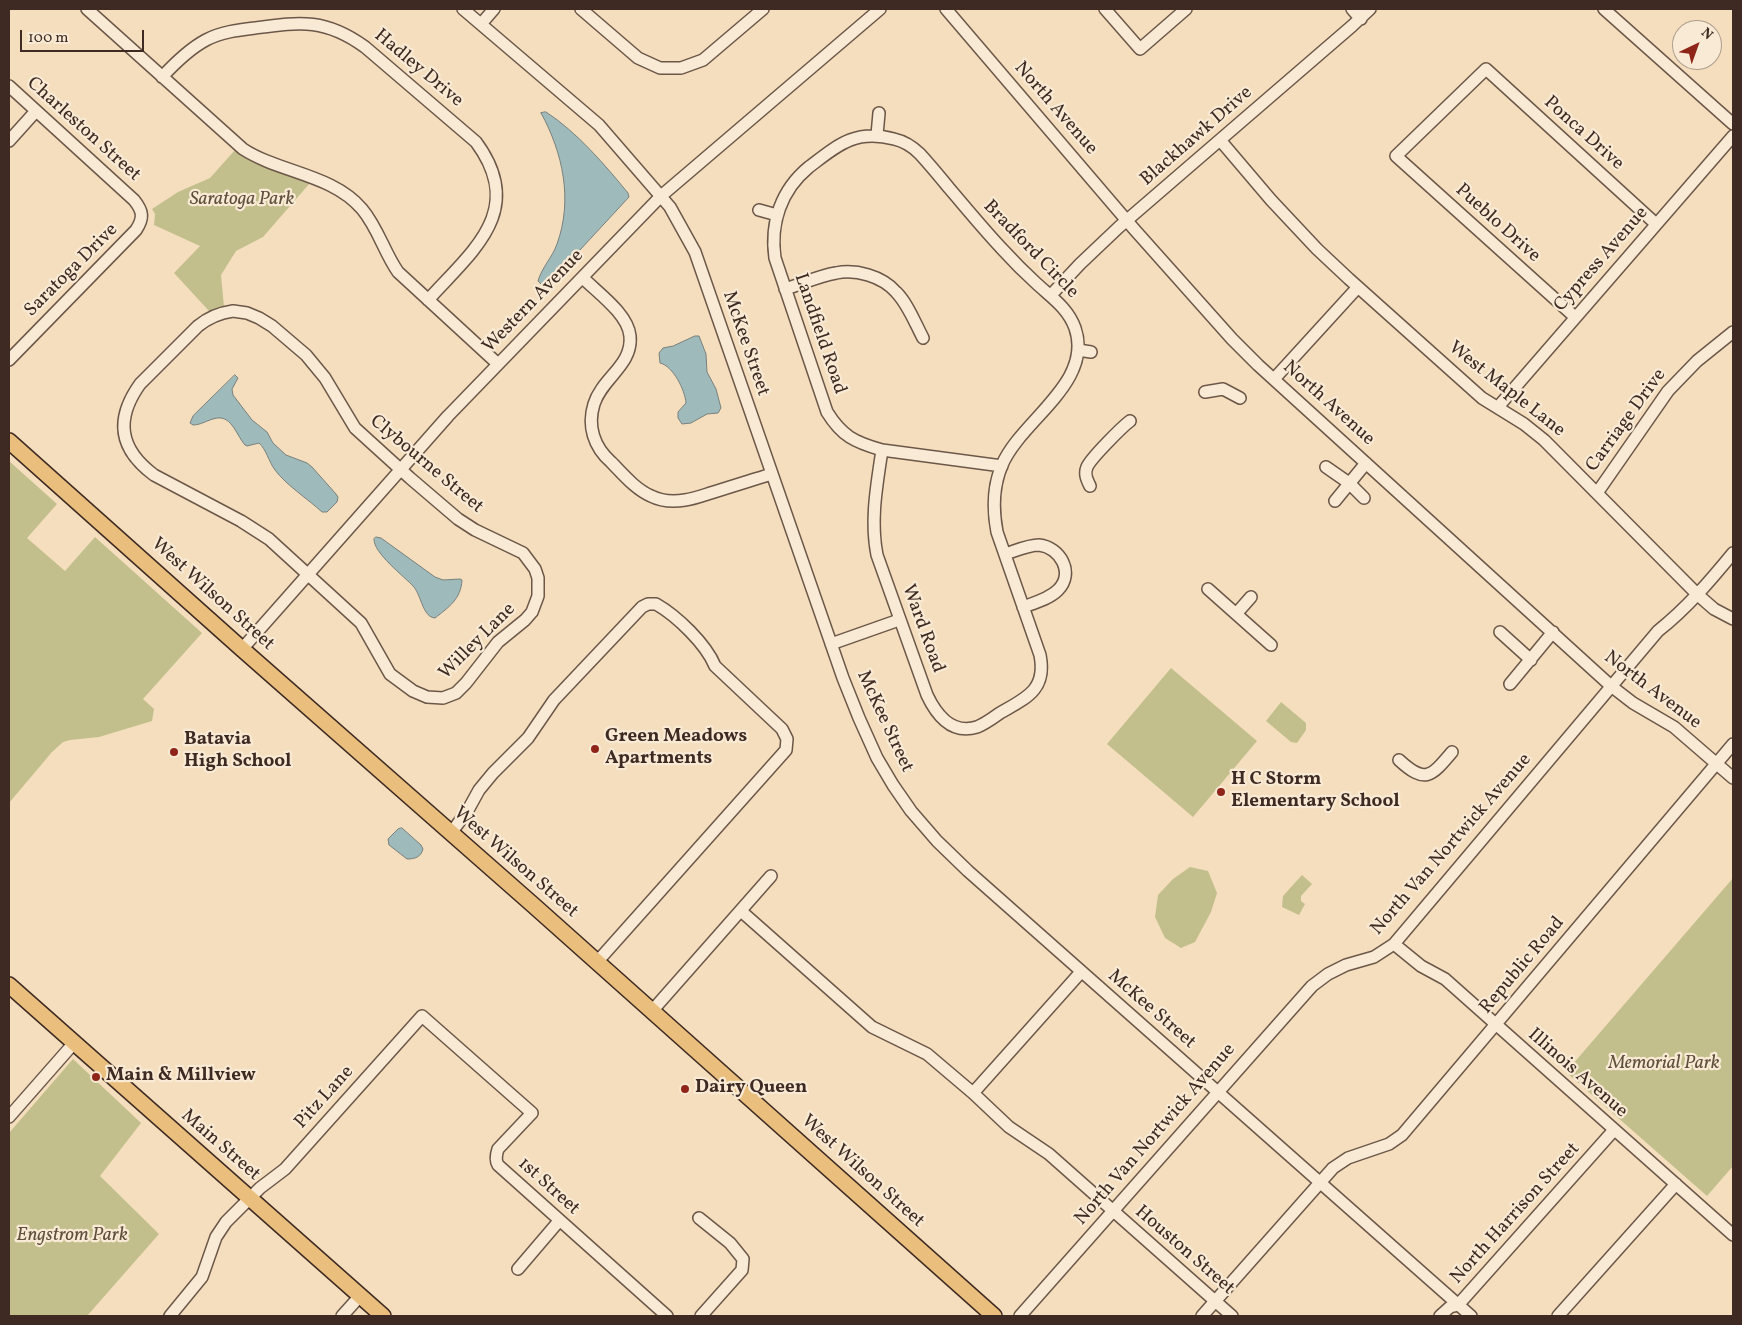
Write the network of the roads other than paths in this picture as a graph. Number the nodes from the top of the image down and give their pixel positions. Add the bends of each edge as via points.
1 (87, 9) edge
2 (463, 9) edge
3 (494, 9) edge
4 (581, 9) edge
5 (763, 9) edge
6 (880, 9) edge
7 (946, 9) edge
8 (1105, 9) edge
9 (1186, 9) edge
10 (1352, 9) edge
11 (1370, 9) edge
12 (1604, 9) edge
13 (750, 13) edge
14 (1361, 19) junction
15 (481, 24) junction
16 (1486, 69) joint
17 (162, 77) junction
18 (9, 86) edge
19 (36, 111) junction
20 (879, 113) dead end
21 (1733, 124) edge
22 (878, 135) junction
23 (1733, 136) edge
24 (1220, 140) junction
25 (9, 141) edge
26 (661, 196) junction
27 (134, 200) joint
28 (759, 210) dead end
29 (776, 215) junction
30 (1127, 220) junction
31 (1656, 224) junction
32 (583, 278) junction
33 (1358, 287) junction
34 (784, 289) junction
35 (1051, 296) junction
36 (428, 300) junction
37 (1575, 317) junction
38 (1733, 332) edge
39 (923, 338) dead end
40 (13, 348) edge
41 (1078, 350) junction
42 (1091, 352) dead end
43 (9, 360) edge
44 (498, 364) junction
45 (1274, 379) junction
46 (1205, 392) dead end
47 (1240, 398) dead end
48 (1498, 407) junction
49 (1130, 421) dead end
50 (9, 441) edge
51 (882, 450) junction
52 (1366, 463) junction
53 (1002, 466) junction
54 (1326, 467) dead end
55 (400, 470) junction
56 (772, 474) junction
57 (1348, 483) junction
58 (1090, 486) dead end
59 (1597, 493) junction
60 (1364, 498) dead end
61 (1334, 500) dead end
62 (1005, 554) junction
63 (1733, 554) edge
64 (308, 574) junction
65 (538, 578) joint
66 (1208, 589) dead end
67 (1698, 595) junction
68 (1251, 597) dead end
69 (1023, 607) junction
70 (1236, 614) junction
71 (1733, 619) edge
72 (899, 620) junction
73 (1500, 632) dead end
74 (1553, 632) junction
75 (831, 644) junction
76 (1271, 645) dead end
77 (242, 649) junction
78 (1531, 660) junction
79 (1510, 684) dead end
80 (1611, 686) junction
81 (1029, 695) joint
82 (1733, 744) edge
83 (1452, 752) dead end
84 (1399, 760) dead end
85 (1717, 764) junction
86 (1733, 778) edge
87 (450, 833) junction
88 (772, 876) dead end
89 (741, 911) junction
90 (1394, 944) junction
91 (597, 962) junction
92 (1081, 972) junction
93 (9, 985) edge
94 (652, 1011) junction
95 (422, 1016) joint
96 (1495, 1025) junction
97 (74, 1043) junction
98 (1217, 1092) junction
99 (973, 1093) junction
100 (9, 1117) edge
101 (1614, 1130) junction
102 (1319, 1182) junction
103 (1676, 1184) junction
104 (249, 1198) junction
105 (1113, 1211) junction
106 (699, 1218) dead end
107 (559, 1221) junction
108 (1733, 1235) edge
109 (518, 1269) dead end
110 (360, 1296) junction
111 (1215, 1301) junction
112 (1458, 1305) junction
113 (170, 1316) edge
114 (342, 1316) edge
115 (383, 1316) edge
116 (667, 1316) edge
117 (701, 1316) edge
118 (994, 1316) edge
119 (1020, 1316) edge
120 (1202, 1316) edge
121 (1232, 1316) edge
122 (1440, 1316) edge
123 (1471, 1316) edge
124 (1558, 1316) edge

1 - 17 street
2 - 15 street, McKee Street
3 - 15 street
4 - 13 street via 638,58 660,68 681,68 703,60
5 - 13 street
6 - 26 street, Western Avenue
7 - 30 street, North Avenue
8 - 9 street via 1140,49
10 - 14 street
11 - 14 street, Blackhawk Drive
12 - 21 street
14 - 24 street, Blackhawk Drive
15 - 26 street, McKee Street via 599,125
16 - 31 street, Ponca Drive
16 - 37 street, Pueblo Drive via 1396,156
17 - 36 street via 253,156 329,185 351,198 370,220 398,272
17 - 36 street, Hadley Drive via 182,56 208,39 234,31 291,23 335,29 372,53 476,142 494,172 497,190 492,222 484,236
18 - 19 street, Charleston Street
19 - 25 street
19 - 27 street, Charleston Street
20 - 22 street
22 - 29 street, Landfield Road via 857,137 834,147 793,183
22 - 35 street, Bradford Circle via 896,139 917,152 1004,251
23 - 31 street, Cypress Avenue
24 - 30 street, Blackhawk Drive
24 - 33 street, West Maple Lane via 1271,200
26 - 32 street, Western Avenue
26 - 56 street, McKee Street via 695,252
27 - 40 street, Saratoga Drive via 143,215 136,230
28 - 29 street
29 - 34 street, Landfield Road via 773,244
30 - 35 street, Blackhawk Drive
30 - 45 street, North Avenue via 1232,339
31 - 37 street, Cypress Avenue
32 - 44 street, Western Avenue
32 - 56 street via 620,314 630,333 630,350 626,358 600,389 593,406 591,428 602,453 644,492 672,501 690,499
33 - 45 street
33 - 48 street, West Maple Lane via 1465,384
34 - 39 street via 838,272 874,277 896,292
34 - 51 street, Landfield Road via 827,412 846,436
35 - 41 street, Bradford Circle via 1070,317 1078,338
36 - 44 street
37 - 48 street, Cypress Avenue
38 - 59 street, Carriage Drive via 1697,361 1668,391
40 - 43 street, Saratoga Drive
41 - 42 street
41 - 53 street, Bradford Circle via 1070,376 1018,439
44 - 55 street, Western Avenue
45 - 52 street, North Avenue
46 - 47 street via 1223,389
48 - 59 street, West Maple Lane via 1534,431
49 - 58 street via 1122,426 1088,467 1086,476
50 - 77 main road, West Wilson Street
51 - 53 street, Landfield Road
51 - 72 street, Ward Road via 874,511 874,542
52 - 57 street
52 - 74 street, North Avenue
53 - 62 street, Bradford Circle via 994,507 997,532
54 - 57 street
55 - 64 street, Western Avenue
55 - 64 street, Clybourne Street via 354,428 306,355 272,326 247,313 233,311 207,318 140,384 128,404 124,425 128,446 141,465 256,529
55 - 65 street, Clybourne Street via 458,519 523,554
56 - 75 street, McKee Street
57 - 60 street
57 - 61 street
59 - 67 street, West Maple Lane
62 - 69 street, Bradford Circle
62 - 69 street via 1038,545 1050,548 1060,556 1066,570 1058,590
63 - 67 street, North Van Nortwick Avenue
64 - 65 street, Willey Lane via 361,623 390,674 413,691 427,697 443,698 456,693 498,642 532,612 538,596
64 - 77 street, Western Avenue
66 - 70 street
67 - 71 street, West Maple Lane
67 - 80 street, North Van Nortwick Avenue via 1658,631
68 - 70 street
69 - 81 street, Bradford Circle via 1042,665 1040,680
70 - 76 street
72 - 75 street
72 - 81 street, Ward Road via 926,695 940,718 948,723 960,728 974,728
73 - 78 street
74 - 78 street
74 - 80 street, North Avenue
75 - 92 street, McKee Street via 877,758 912,811 968,871
77 - 87 main road, West Wilson Street
78 - 79 street
80 - 85 street, North Avenue via 1632,703 1674,727
80 - 90 street, North Van Nortwick Avenue
82 - 85 street, Republic Road
83 - 84 street via 1438,769 1425,775 1412,772
85 - 86 street, North Avenue
85 - 96 street, Republic Road
87 - 91 main road, West Wilson Street
87 - 91 street via 479,790 528,738 554,700 642,608 656,604 688,631 709,653 715,666 782,728 787,739 786,750
88 - 89 street
89 - 94 street
89 - 99 street, Houston Street via 872,1027 927,1054
90 - 96 street, Illinois Avenue via 1408,957 1444,979
90 - 98 street, North Van Nortwick Avenue via 1374,957 1328,974 1312,986
91 - 94 main road, West Wilson Street
92 - 98 street, McKee Street
92 - 99 street
93 - 97 main road, Main Street
94 - 118 main road, West Wilson Street
95 - 104 street, Pitz Lane via 285,1169
95 - 107 street, 1st Street via 532,1113 498,1149 496,1161
96 - 101 street, Illinois Avenue
96 - 102 street, Republic Road via 1402,1135 1389,1144 1348,1158
97 - 100 street
97 - 104 main road, Main Street
98 - 102 street, McKee Street
98 - 105 street, North Van Nortwick Avenue
99 - 105 street, Houston Street via 1009,1127 1049,1154
101 - 103 street, Illinois Avenue
101 - 112 street, North Harrison Street
102 - 111 street, Republic Road
102 - 112 street, McKee Street
103 - 108 street, Illinois Avenue
103 - 124 street
104 - 110 main road, Main Street
104 - 113 street, Pitz Lane via 226,1222 216,1238 202,1278
105 - 111 street, Houston Street
105 - 119 street, North Van Nortwick Avenue
106 - 117 street via 730,1243 743,1259 742,1270
107 - 109 street
107 - 116 street, 1st Street
110 - 114 street
110 - 115 main road, Main Street
111 - 120 street, Republic Road
111 - 121 street, Houston Street
112 - 122 street, North Harrison Street via 1450,1306
112 - 123 street, McKee Street

